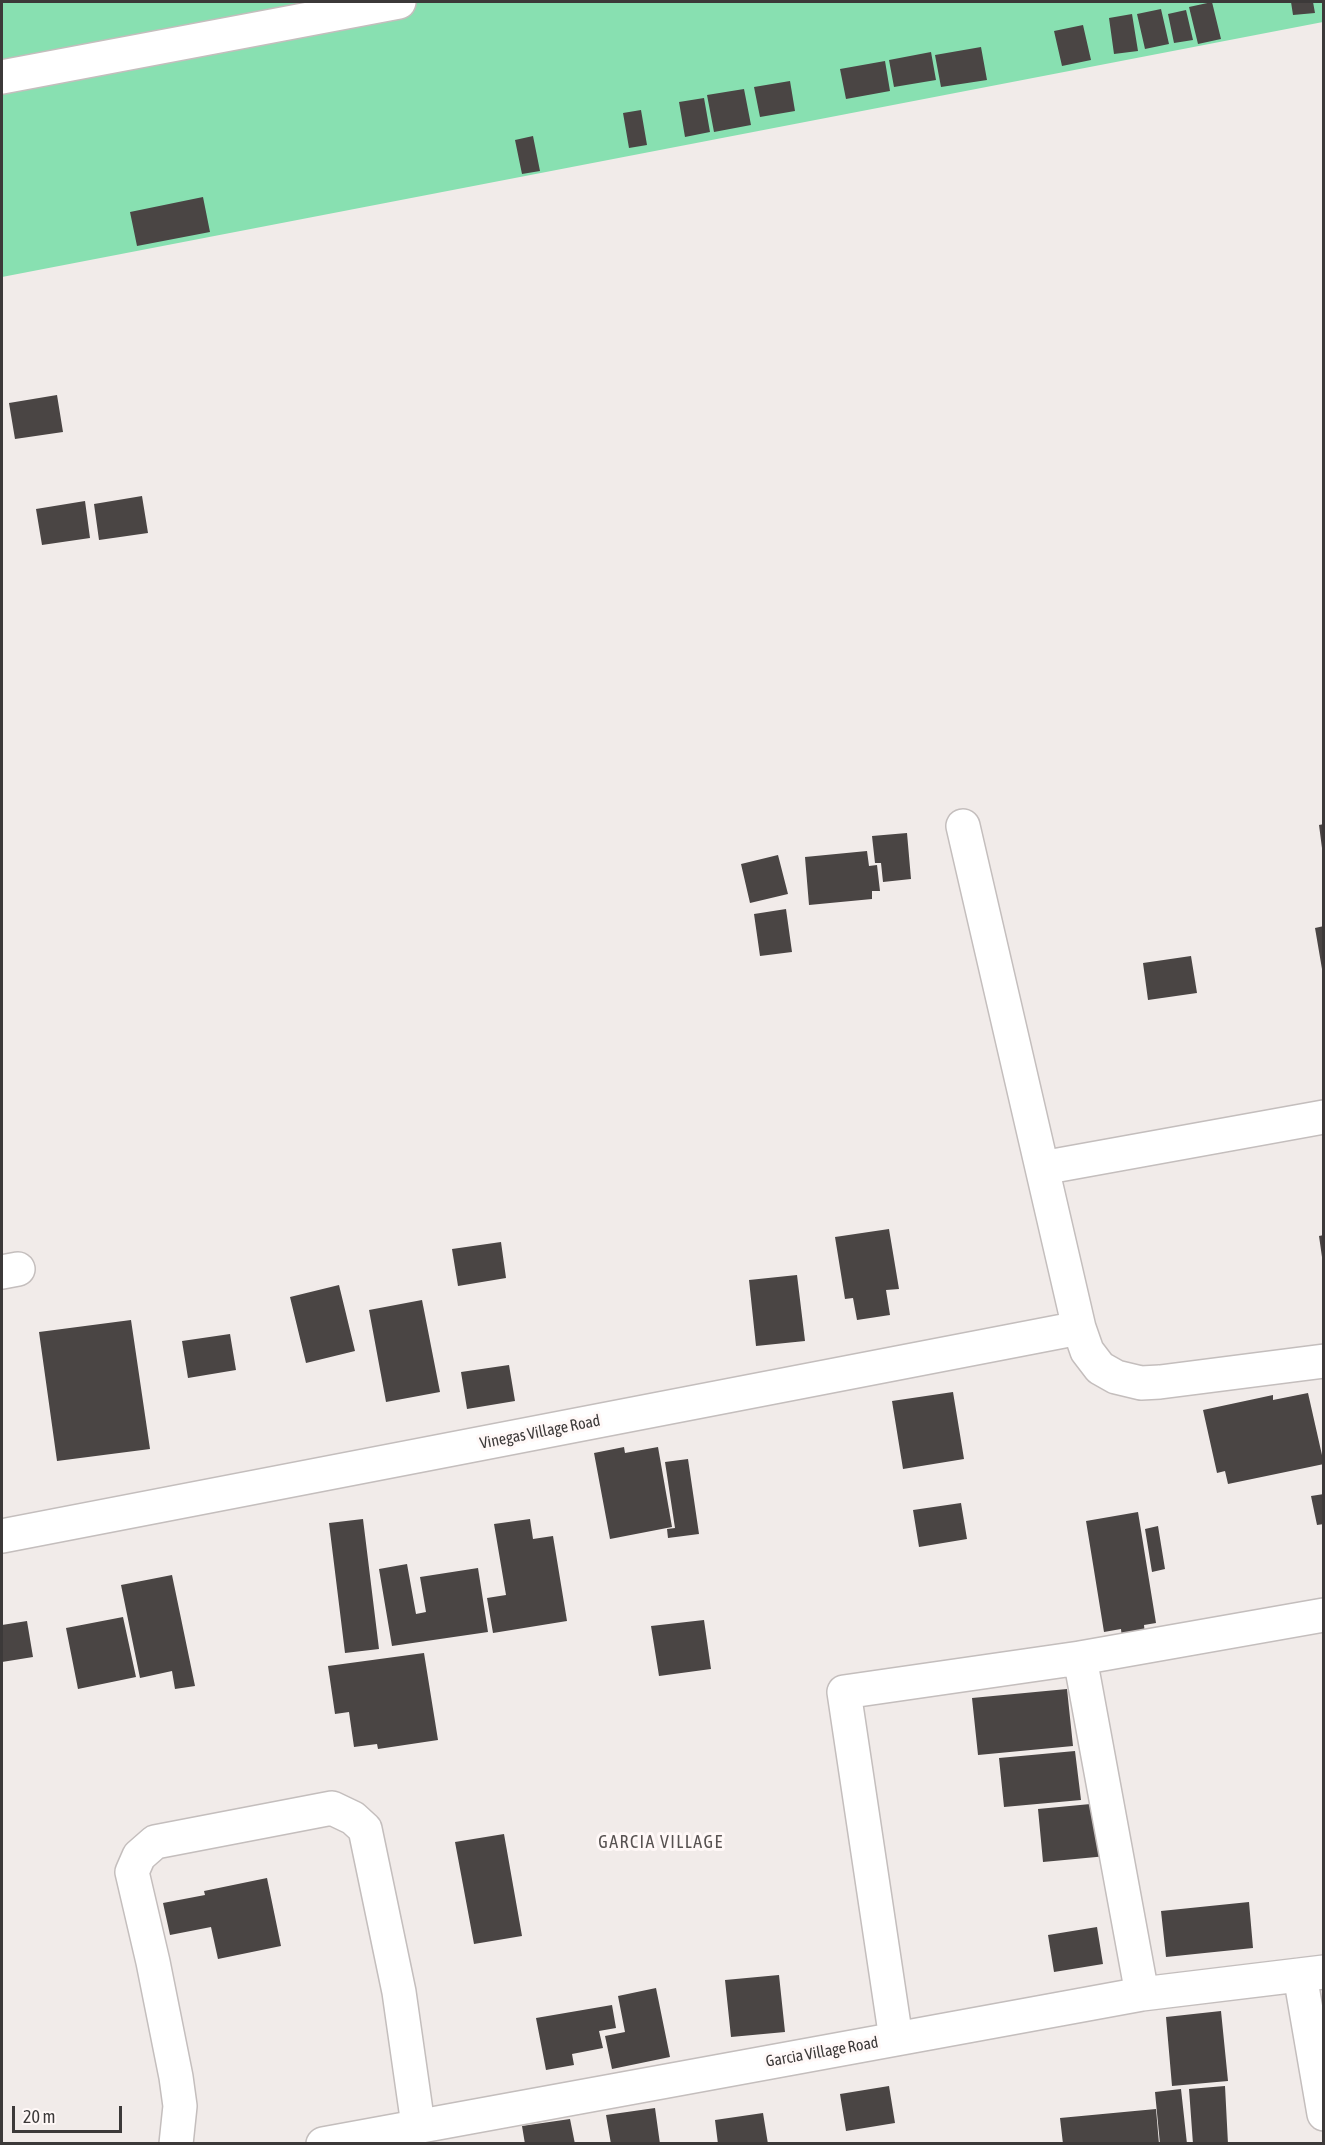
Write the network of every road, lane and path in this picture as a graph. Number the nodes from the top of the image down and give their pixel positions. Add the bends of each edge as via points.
1 (399, 2) edge
2 (2, 77) edge
3 (963, 826) dead end
4 (1323, 1117) edge
5 (1042, 1168) junction
6 (1079, 1328) junction
7 (1323, 1361) edge
8 (2, 1536) edge
9 (1323, 1615) edge
10 (1080, 1658) junction
11 (1312, 1973) edge
12 (1142, 1994) junction
13 (897, 2039) junction
14 (1323, 2114) edge
15 (418, 2125) junction
16 (176, 2144) edge
17 (323, 2144) edge

1 - 2 street
3 - 5 street
4 - 5 street
5 - 6 street
6 - 7 street via 1087,1351 1100,1368 1141,1383
6 - 8 street, Vinegas Village Road
9 - 10 street
10 - 12 street
10 - 13 street via 844,1692
11 - 12 street, Garcia Village Road
11 - 14 street
12 - 13 street, Garcia Village Road
13 - 15 street, Garcia Village Road
15 - 16 street via 399,1992 365,1829 332,1808 155,1842 139,1856 132,1872 176,2077 180,2106
15 - 17 street, Garcia Village Road

